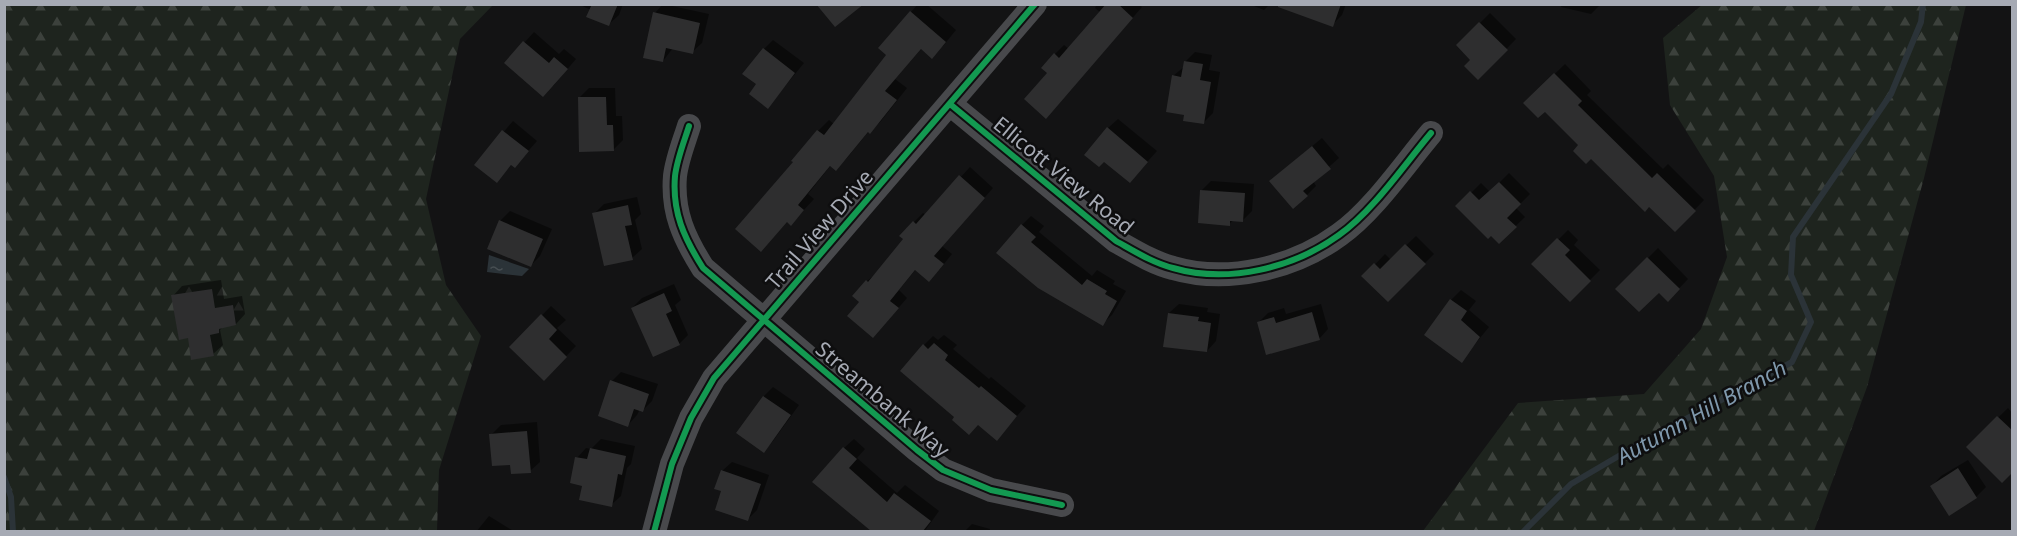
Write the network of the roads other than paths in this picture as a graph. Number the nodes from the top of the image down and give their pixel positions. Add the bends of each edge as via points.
1 (1035, 4) edge
2 (950, 104) junction
3 (689, 126) dead end
4 (1431, 133) dead end
5 (762, 320) junction
6 (1062, 505) dead end
7 (654, 531) edge

1 - 2 street, Trail View Drive
2 - 4 street, Ellicott View Road via 1116,240 1144,257 1174,268 1206,273 1243,273 1278,266 1340,235 1363,215
2 - 5 street, Trail View Drive
3 - 5 street, Streambank Way via 675,174 675,195 685,240 703,268
5 - 6 street, Streambank Way via 943,470 991,490
5 - 7 street, Trail View Drive via 714,378 691,418 672,464

